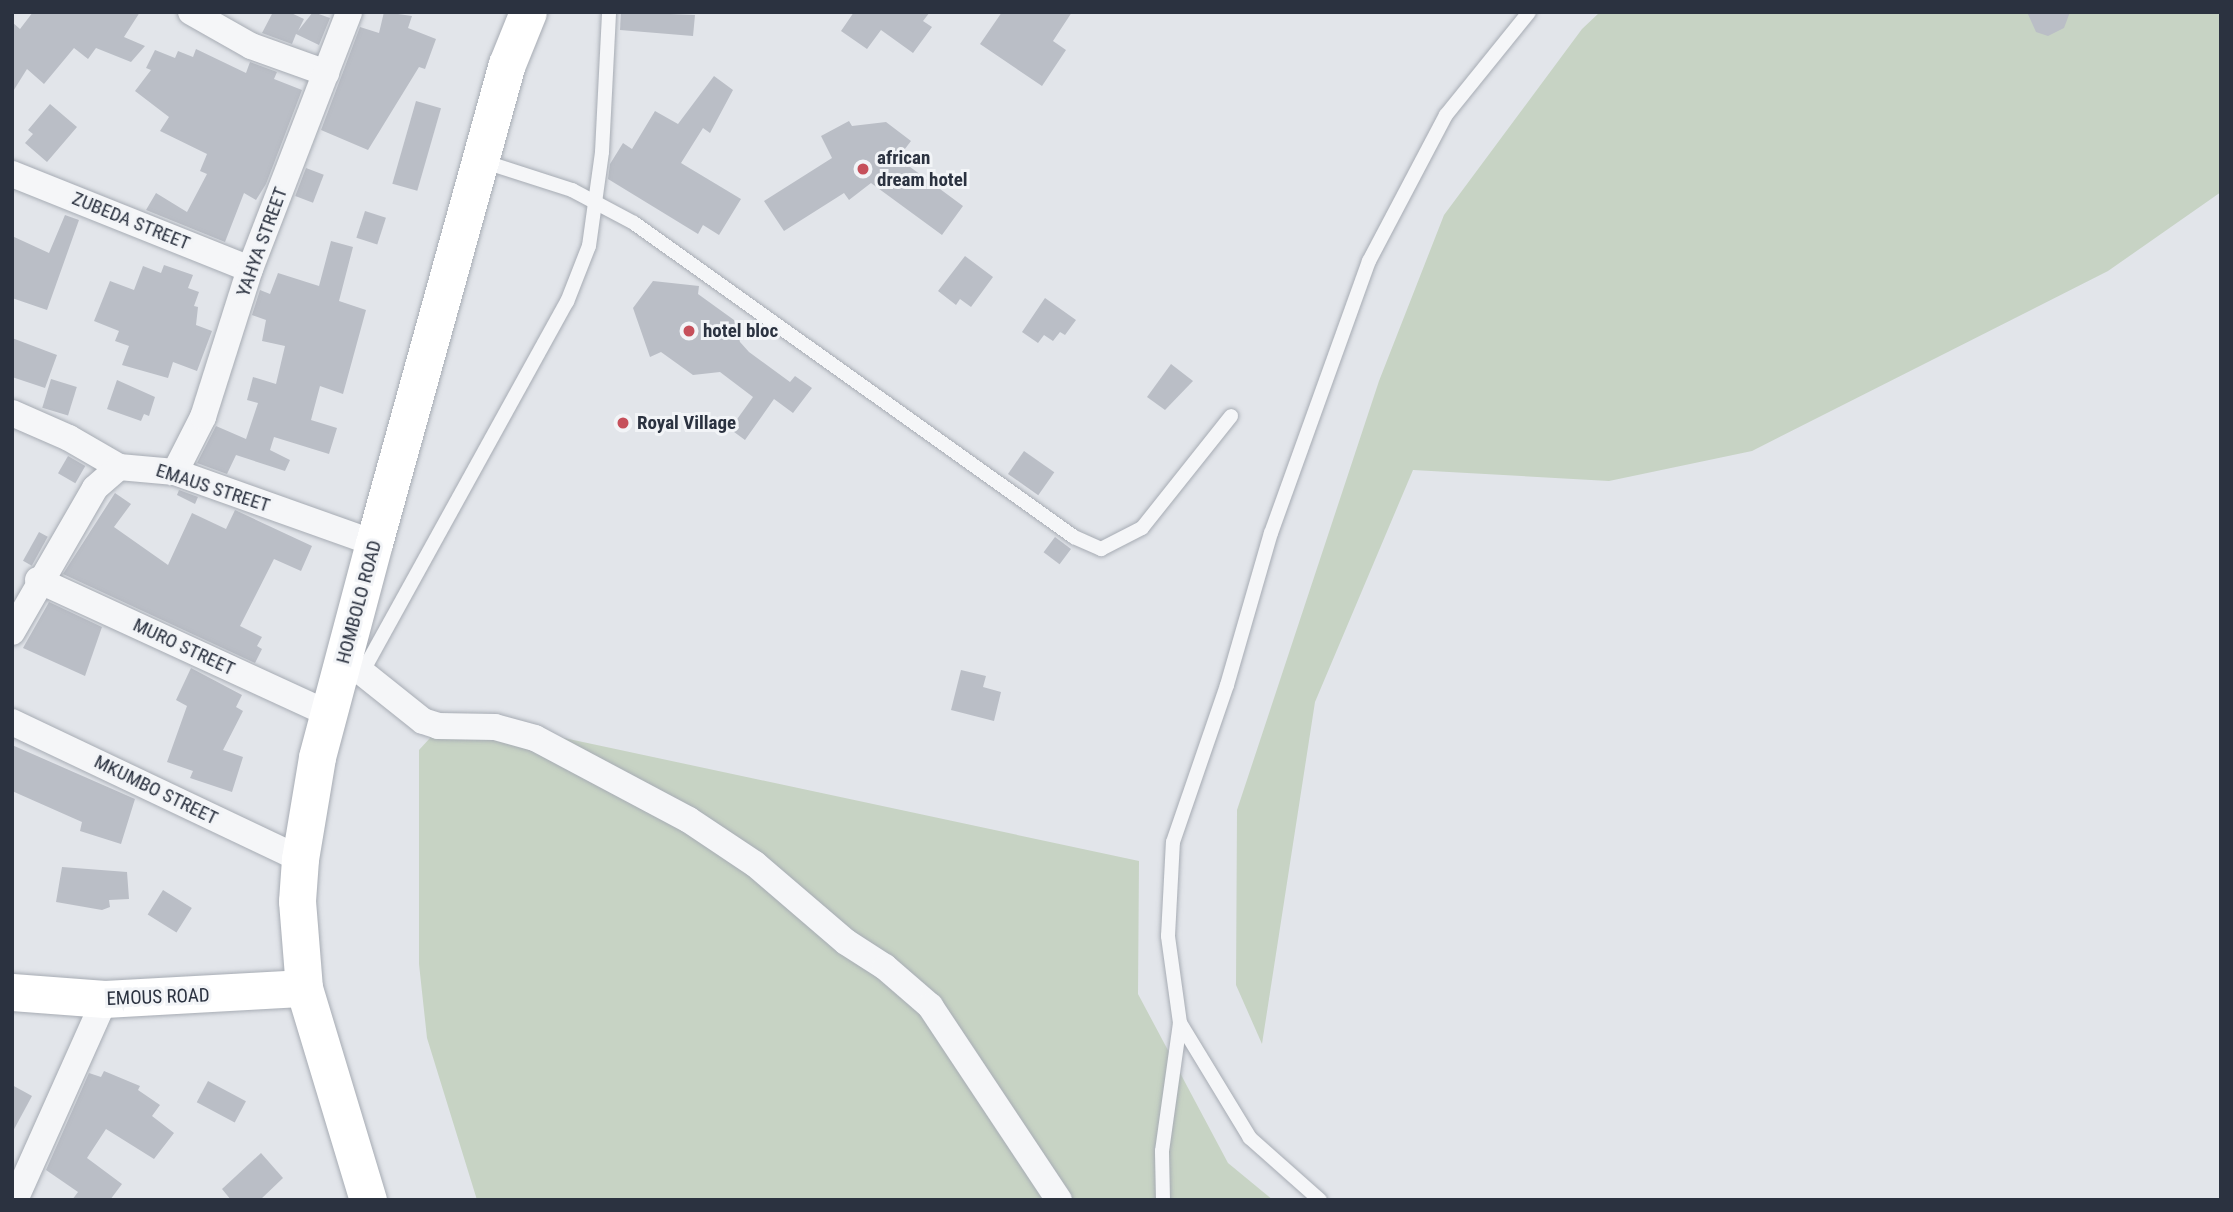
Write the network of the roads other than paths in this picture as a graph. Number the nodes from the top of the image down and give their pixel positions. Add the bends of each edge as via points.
1 (191, 12) edge
2 (349, 12) edge
3 (528, 12) edge
4 (609, 12) edge
5 (1529, 12) edge
6 (326, 73) junction
7 (482, 161) junction
8 (12, 174) edge
9 (597, 202) junction
10 (250, 269) junction
11 (12, 413) edge
12 (1231, 416) dead end
13 (119, 467) junction
14 (175, 472) junction
15 (374, 543) junction
16 (38, 580) junction
17 (12, 632) edge
18 (353, 665) junction
19 (329, 714) junction
20 (12, 722) edge
21 (300, 859) junction
22 (304, 988) junction
23 (12, 992) edge
24 (105, 999) junction
25 (1180, 1023) junction
26 (15, 1200) edge
27 (368, 1200) edge
28 (1059, 1200) edge
29 (1163, 1200) edge
30 (1320, 1200) edge

1 - 6 street via 251,46
2 - 6 street, YAHYA STREET
3 - 7 street, HOMBOLO ROAD via 507,64
4 - 9 lane
5 - 25 lane via 1446,115 1369,261 1271,533 1227,685 1173,842 1168,936
6 - 10 street, YAHYA STREET
7 - 9 lane
7 - 15 street, HOMBOLO ROAD
8 - 10 street, ZUBEDA STREET
9 - 12 lane via 1074,537 1101,549 1142,528
9 - 18 lane via 589,246 566,302
10 - 14 street, YAHYA STREET via 203,417
11 - 13 street
13 - 14 street, EMAUS STREET
13 - 16 street via 95,488
14 - 15 street, EMAUS STREET
15 - 18 street, HOMBOLO ROAD
16 - 17 street
16 - 19 street, MURO STREET
18 - 19 street, HOMBOLO ROAD
18 - 28 street via 423,720 438,726 495,727 535,738 689,820 755,863 846,942 885,967 930,1006
19 - 21 street, HOMBOLO ROAD
20 - 21 street, MKUMBO STREET
21 - 22 street, HOMBOLO ROAD
22 - 24 street, EMOUS ROAD
22 - 27 street, HOMBOLO ROAD
23 - 24 street, EMOUS ROAD
24 - 26 street
25 - 29 lane via 1162,1151
25 - 30 lane via 1250,1138

